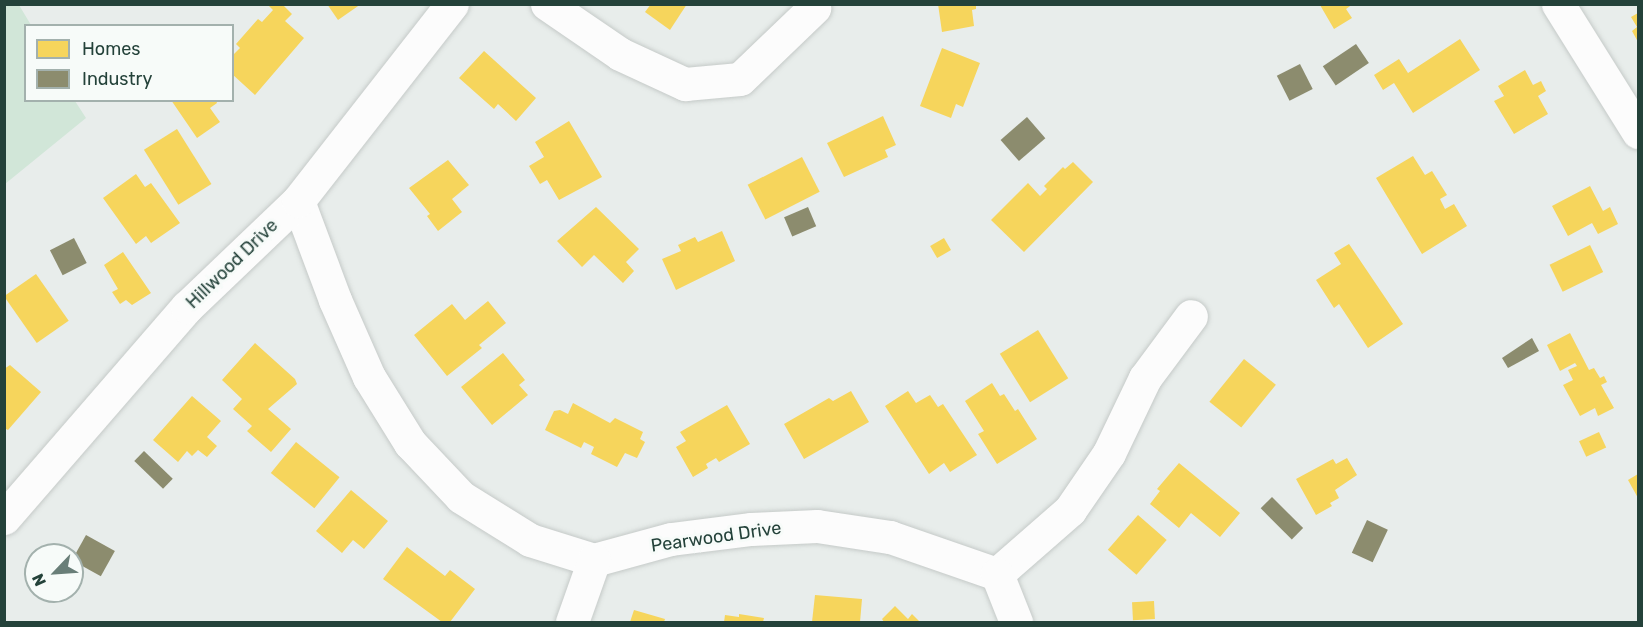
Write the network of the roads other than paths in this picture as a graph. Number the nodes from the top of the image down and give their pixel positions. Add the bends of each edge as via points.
1 (452, 4) edge
2 (547, 4) edge
3 (1558, 4) edge
4 (814, 8) dead end
5 (1638, 132) edge
6 (298, 201) junction
7 (1191, 315) dead end
8 (10, 505) edge
9 (594, 560) junction
10 (997, 574) junction
11 (572, 622) edge
12 (1016, 622) edge

1 - 6 street, Hillwood Drive
2 - 4 street via 620,54 685,84 740,80
3 - 5 street
6 - 8 street, Hillwood Drive via 187,307
6 - 9 street via 369,377 410,443 461,497 530,540
7 - 10 street via 1145,378 1109,453 1070,510
9 - 10 street, Pearwood Drive via 671,539 817,526 890,537
9 - 11 street
10 - 12 street

